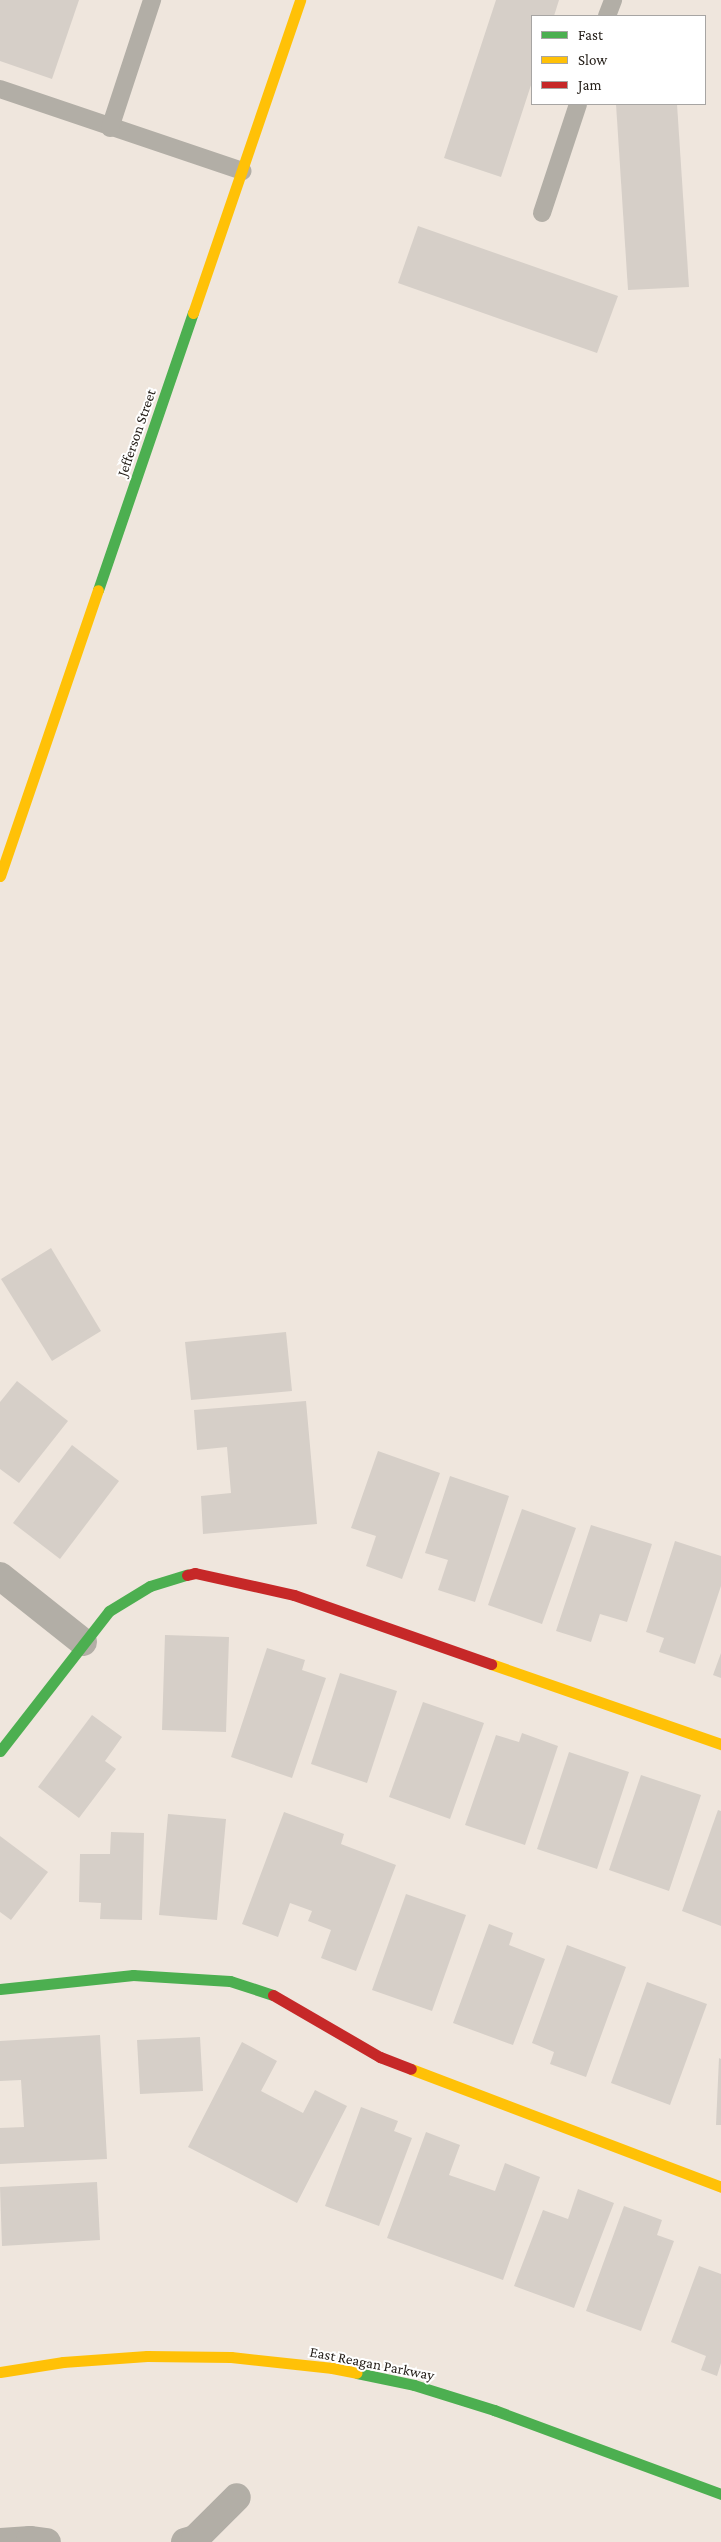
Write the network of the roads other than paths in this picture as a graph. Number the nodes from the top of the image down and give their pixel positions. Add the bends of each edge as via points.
1 (152, 0) edge
2 (300, 0) edge
3 (613, 0) edge
4 (607, 15) edge
5 (0, 89) edge
6 (578, 105) edge
7 (110, 128) junction
8 (242, 171) junction
9 (542, 213) dead end
10 (0, 876) edge
11 (0, 1576) edge
12 (83, 1642) junction
13 (721, 1744) edge
14 (0, 1751) edge
15 (0, 1989) edge
16 (721, 2187) edge
17 (0, 2372) edge
18 (721, 2494) edge
19 (237, 2496) dead end
20 (0, 2542) edge
21 (47, 2542) edge
22 (185, 2542) edge

1 - 7 lane
2 - 8 street, Jefferson Street
3 - 4 lane
5 - 7 lane
6 - 9 lane
7 - 8 lane
8 - 10 street, Jefferson Street
11 - 12 street
12 - 13 street via 109,1611 150,1586 195,1573 294,1595
12 - 14 street
15 - 16 street via 134,1975 230,1981 274,1995 380,2057
17 - 18 street, East Reagan Parkway via 63,2362 147,2356 231,2357 332,2368 414,2385 494,2410
19 - 22 street via 195,2539
20 - 21 street

